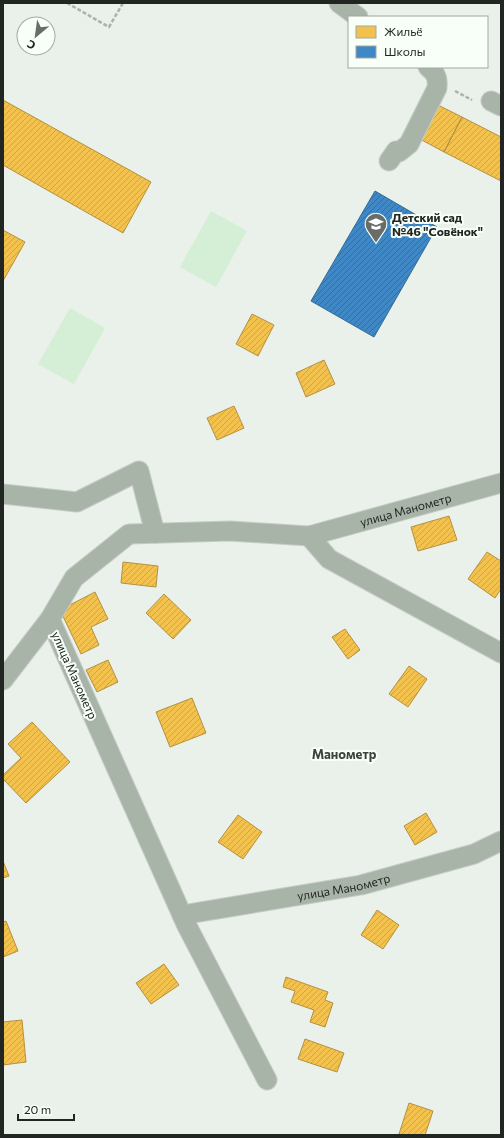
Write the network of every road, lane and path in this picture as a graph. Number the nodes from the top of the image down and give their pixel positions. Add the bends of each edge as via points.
1 (67, 3) edge
2 (123, 3) edge
3 (340, 3) edge
4 (357, 16) edge
5 (430, 68) edge
6 (438, 88) junction
7 (496, 104) edge
8 (389, 161) dead end
9 (501, 483) edge
10 (3, 494) edge
11 (155, 533) junction
12 (309, 536) junction
13 (50, 619) junction
14 (501, 653) edge
15 (3, 680) edge
16 (501, 840) edge
17 (182, 915) junction
18 (267, 1080) dead end

1 - 2 path via 108,27
3 - 4 street
5 - 6 street via 438,78
6 - 7 path via 450,88 487,108
6 - 8 street via 409,144 399,152 396,151
9 - 12 street, улица Манометр
10 - 11 street via 76,502 139,471
11 - 12 street, улица Манометр via 230,532
11 - 13 street, улица Манометр via 129,534 74,578
12 - 14 street via 329,559
13 - 15 street
13 - 17 street, улица Манометр
16 - 17 street, улица Манометр via 474,854 361,885
17 - 18 street, улица Манометр

